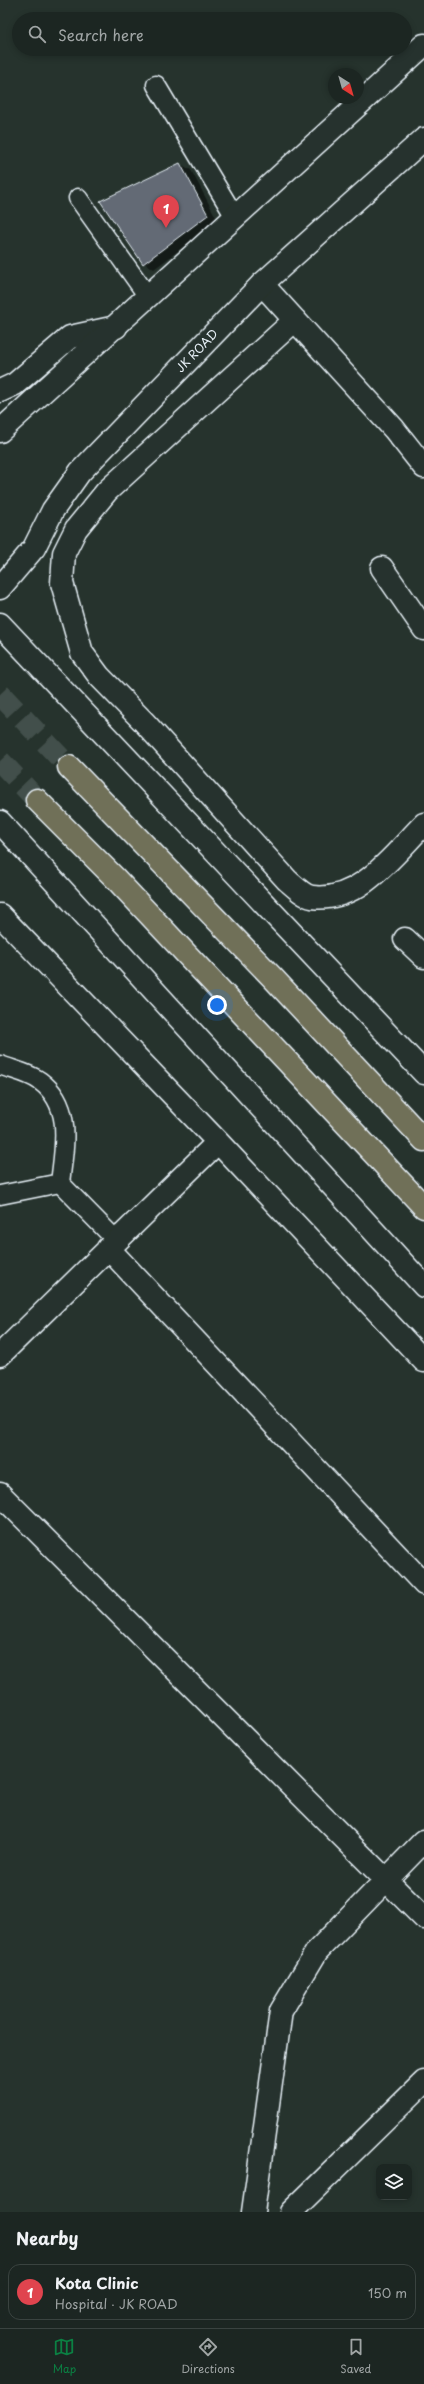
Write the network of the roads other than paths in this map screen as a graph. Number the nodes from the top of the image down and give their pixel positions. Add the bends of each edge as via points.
1 (424, 45) edge
2 (412, 56) edge
3 (412, 56) edge
4 (156, 85) dead end
5 (424, 139) edge
6 (78, 198) dead end
7 (234, 217) junction
8 (262, 284) junction
9 (148, 298) junction
10 (295, 320) junction
11 (116, 327) junction
12 (0, 391) edge
13 (0, 431) edge
14 (424, 467) edge
15 (382, 568) dead end
16 (0, 588) edge
17 (0, 624) edge
18 (424, 629) edge
19 (69, 768) tunnel mouth
20 (37, 800) tunnel mouth
21 (0, 822) edge
22 (424, 824) edge
23 (0, 915) edge
24 (405, 938) dead end
25 (424, 957) edge
26 (0, 1065) edge
27 (424, 1073) edge
28 (424, 1140) edge
29 (218, 1142) junction
30 (60, 1183) junction
31 (0, 1195) edge
32 (424, 1207) edge
33 (112, 1244) junction
34 (424, 1286) edge
35 (0, 1355) edge
36 (424, 1361) edge
37 (0, 1494) edge
38 (424, 1584) edge
39 (424, 1841) edge
40 (386, 1880) junction
41 (424, 1918) edge
42 (424, 2082) edge
43 (253, 2212) edge
44 (291, 2212) edge

1 - 3 street
2 - 7 street
4 - 7 lane
5 - 8 street, JK ROAD
6 - 9 lane
7 - 9 street
8 - 10 street
8 - 16 street, JK ROAD via 80,472 54,510 34,548
9 - 11 street
10 - 14 street via 394,429
10 - 22 street via 107,491 76,529 64,554 62,583 82,653 98,676 144,722 287,880 311,897 336,896 364,883
11 - 12 street via 70,337 15,384
11 - 13 street
15 - 18 street
17 - 27 street
19 - 28 main road via 273,978
20 - 32 main road
21 - 34 street
23 - 29 street
24 - 25 street
26 - 30 lane via 40,1082 60,1103 66,1134
29 - 33 street
29 - 36 street
30 - 31 lane
30 - 33 lane
33 - 35 street
33 - 38 street
37 - 40 street
39 - 40 street
40 - 41 street
40 - 43 street via 317,1951 281,2011
42 - 44 street

